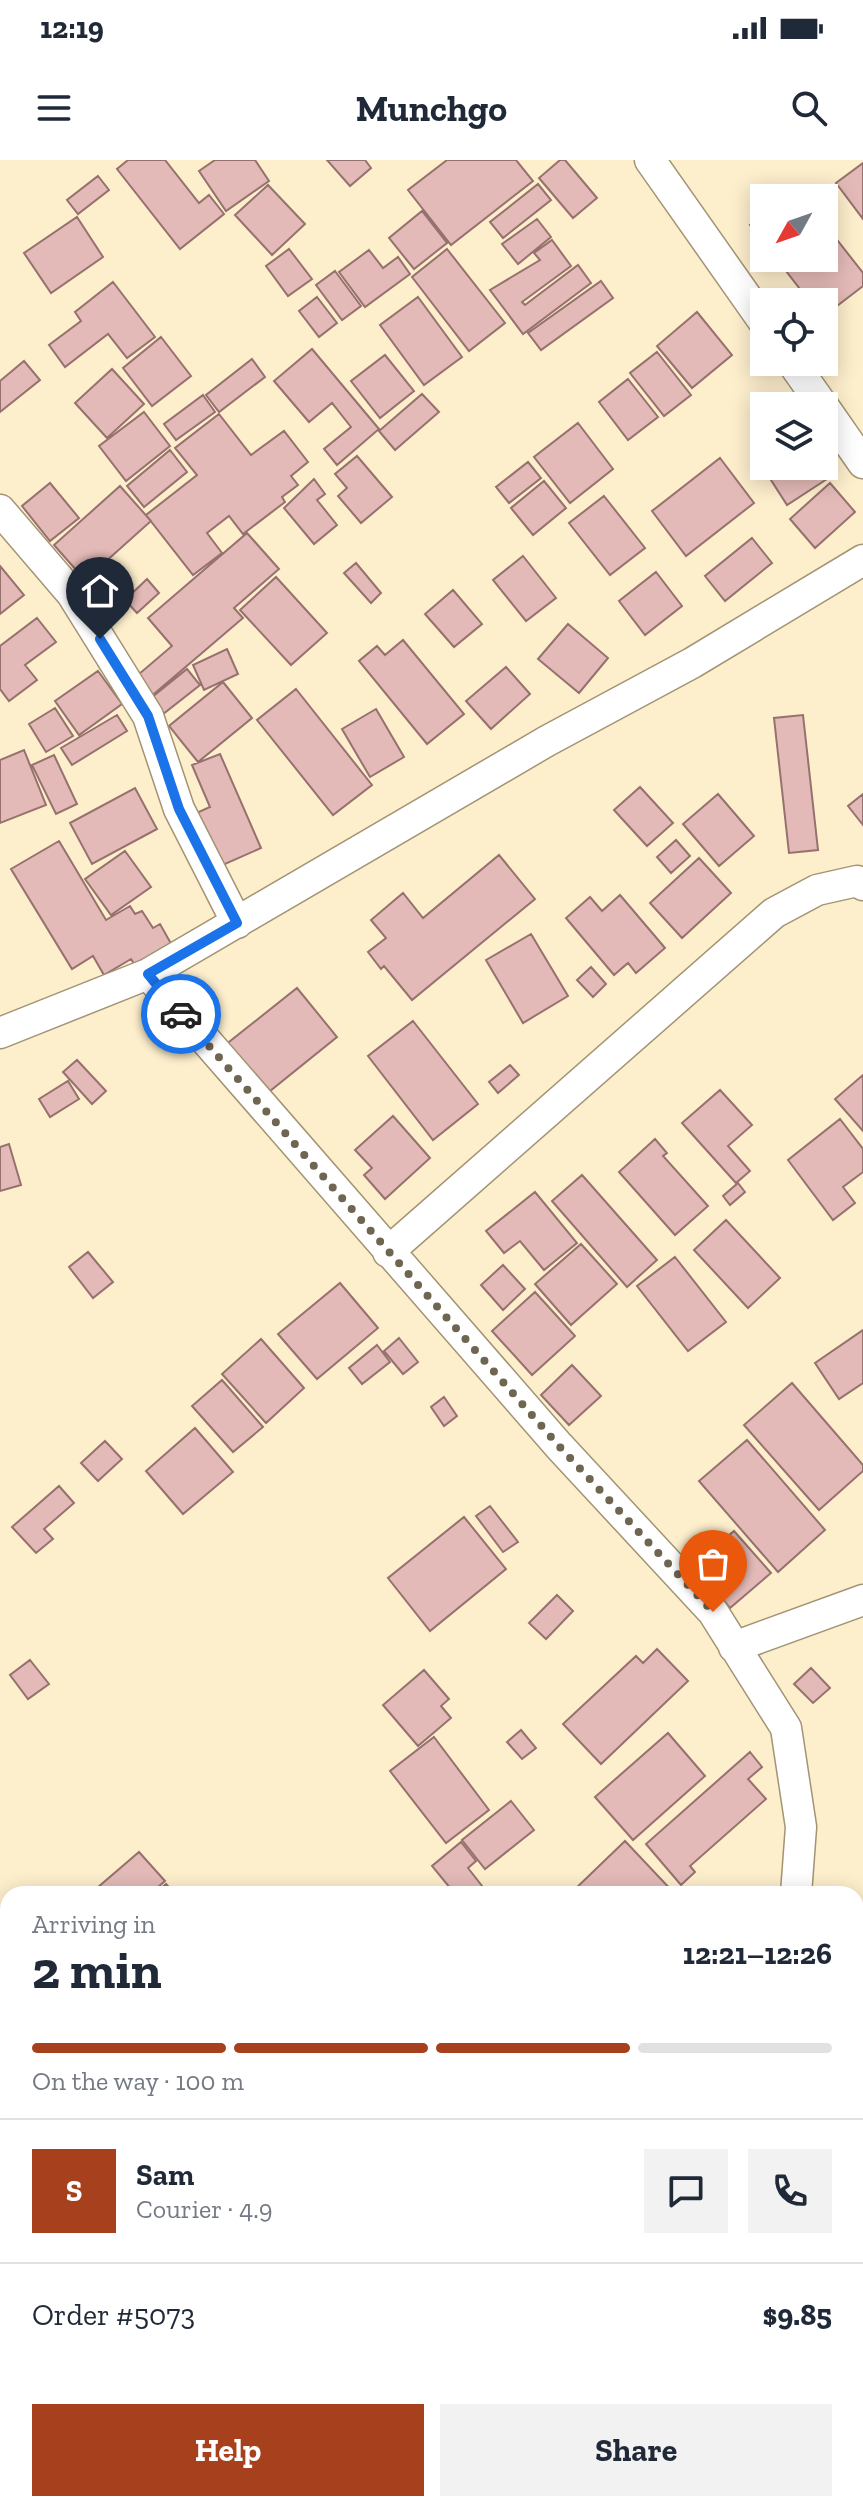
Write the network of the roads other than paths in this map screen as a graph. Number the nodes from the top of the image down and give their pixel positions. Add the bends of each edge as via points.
1 (650, 160) edge
2 (750, 302) edge
3 (838, 427) edge
4 (863, 463) edge
5 (0, 510) edge
6 (863, 560) edge
7 (863, 885) edge
8 (237, 923) junction
9 (148, 974) junction
10 (0, 1033) edge
11 (388, 1252) junction
12 (863, 1600) edge
13 (734, 1647) junction
14 (797, 1886) edge

1 - 2 street
3 - 4 street
5 - 8 street via 72,594 148,716 179,809
6 - 8 street
7 - 11 street via 857,881 817,890 774,913
8 - 9 street
9 - 10 street
9 - 11 street
11 - 13 street via 713,1612
12 - 13 street
13 - 14 street via 786,1728 801,1827

